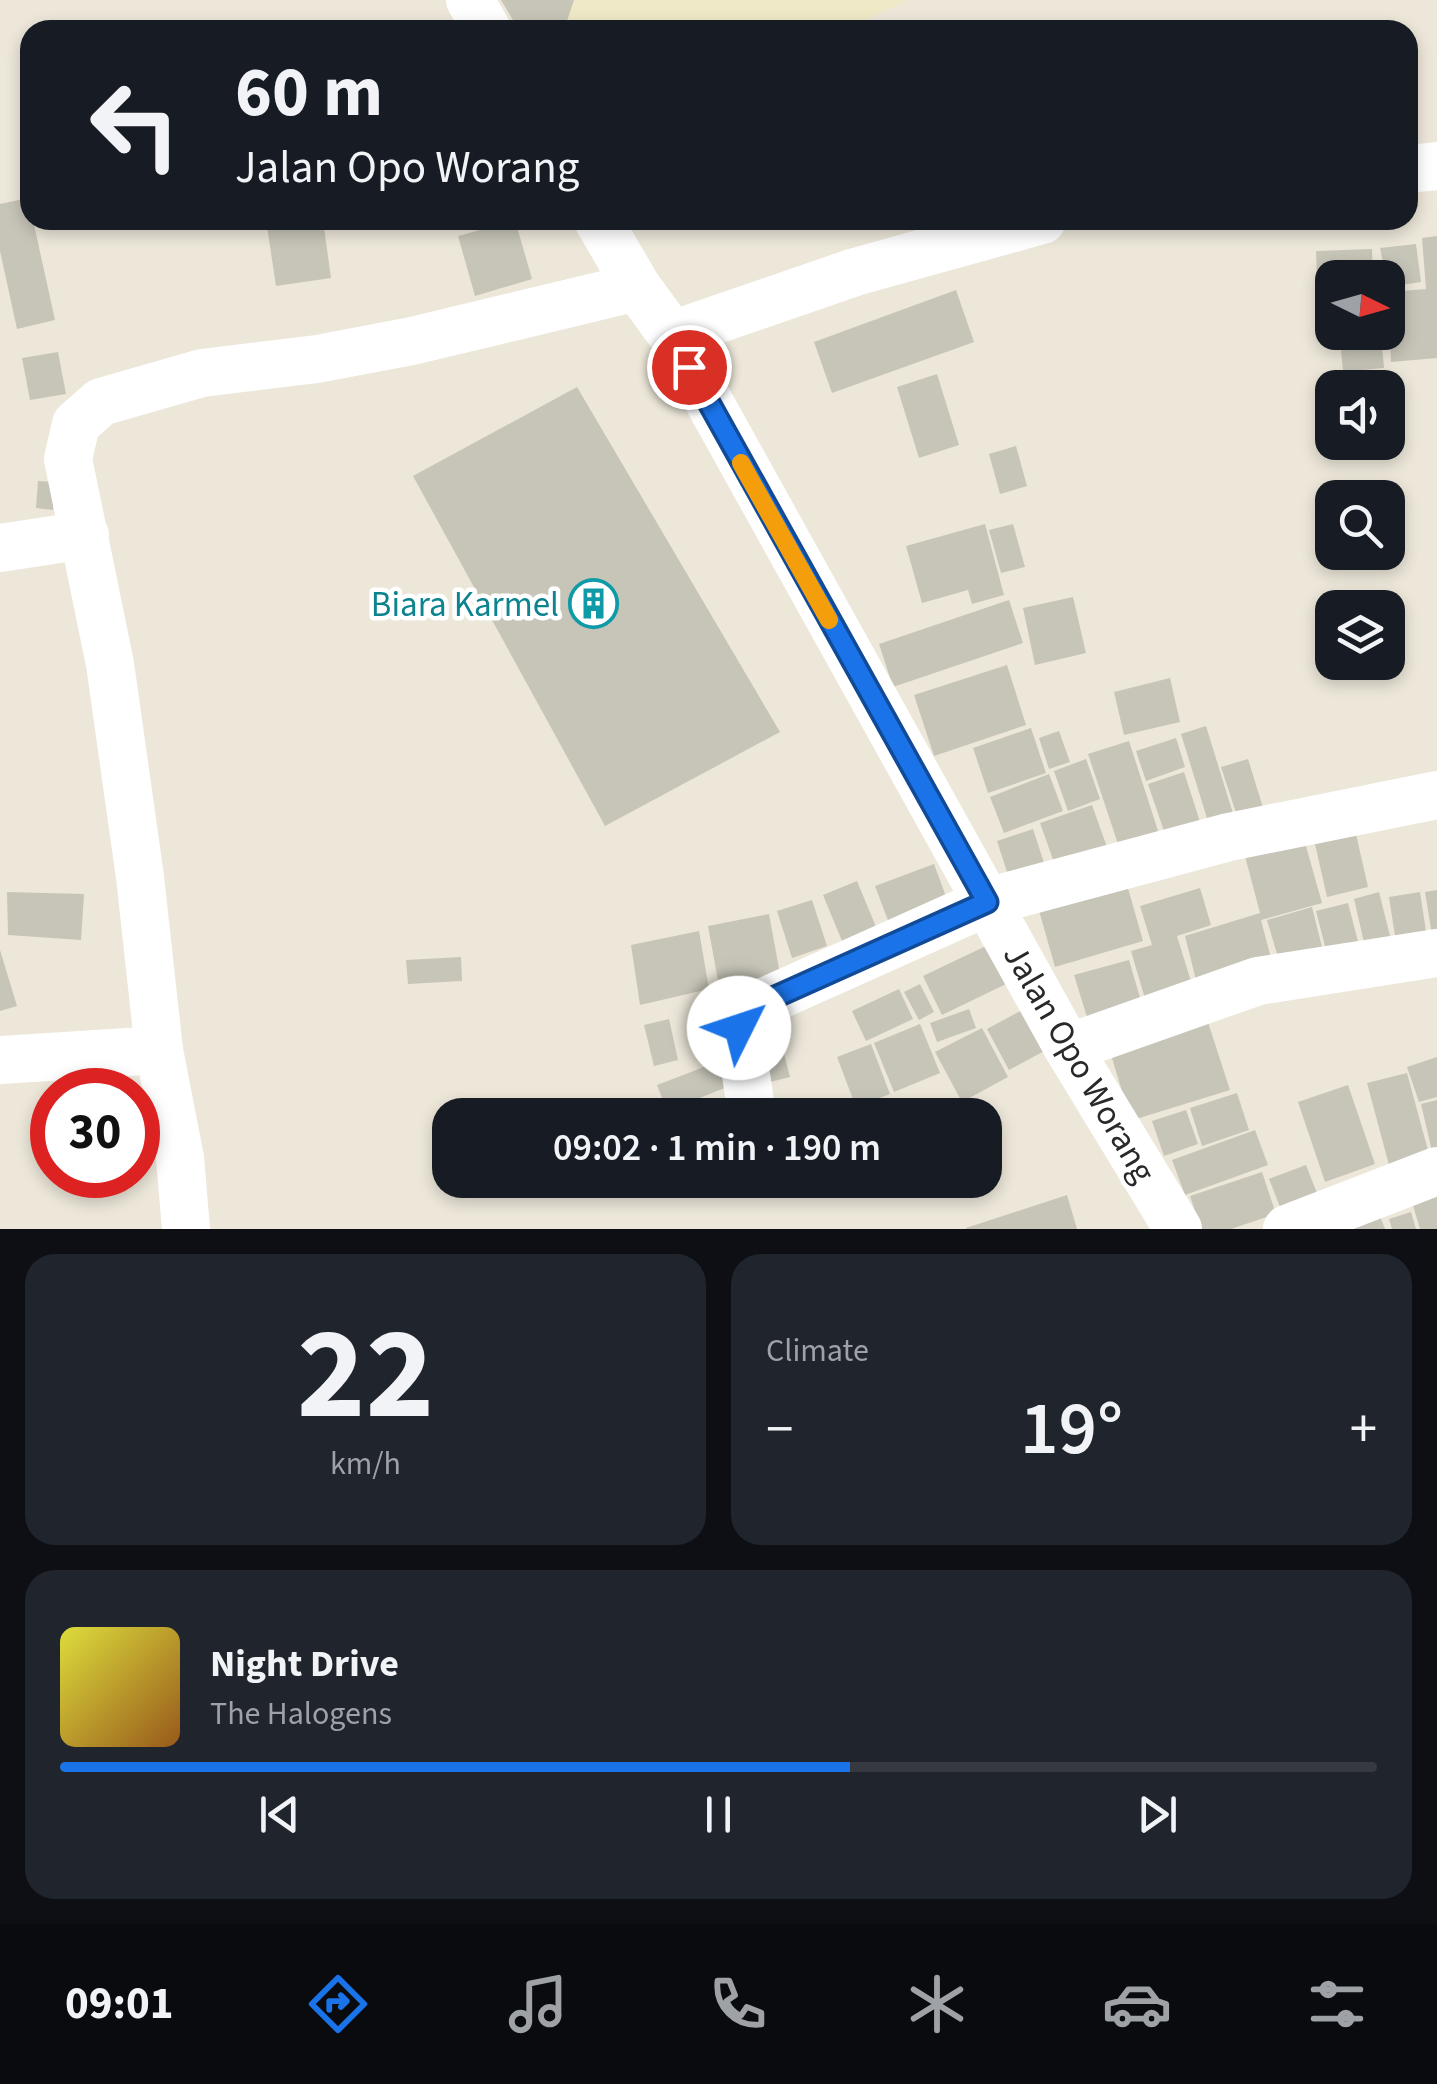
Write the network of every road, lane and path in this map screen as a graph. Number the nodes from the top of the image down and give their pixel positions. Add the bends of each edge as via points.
1 (604, 230) edge
2 (1006, 230) edge
3 (637, 287) junction
4 (672, 335) junction
5 (85, 535) junction
6 (0, 548) edge
7 (1437, 795) edge
8 (987, 902) junction
9 (1437, 953) edge
10 (1068, 1048) junction
11 (159, 1050) junction
12 (0, 1060) edge
13 (749, 1098) edge
14 (1437, 1171) edge
15 (186, 1229) edge
16 (1178, 1229) edge
17 (1288, 1229) edge

1 - 3 street, Jalan Opo Worang
2 - 4 street
3 - 4 street, Jalan Opo Worang
3 - 5 street via 317,359 202,373 101,402 76,424 68,459
4 - 8 street, Jalan Opo Worang
5 - 6 street
5 - 11 street via 123,754
7 - 8 street via 1229,836
8 - 10 street, Jalan Opo Worang
8 - 13 street via 746,1010 739,1028
9 - 10 street via 1258,981
10 - 16 street, Jalan Opo Worang
11 - 12 street
11 - 15 street
14 - 17 street

